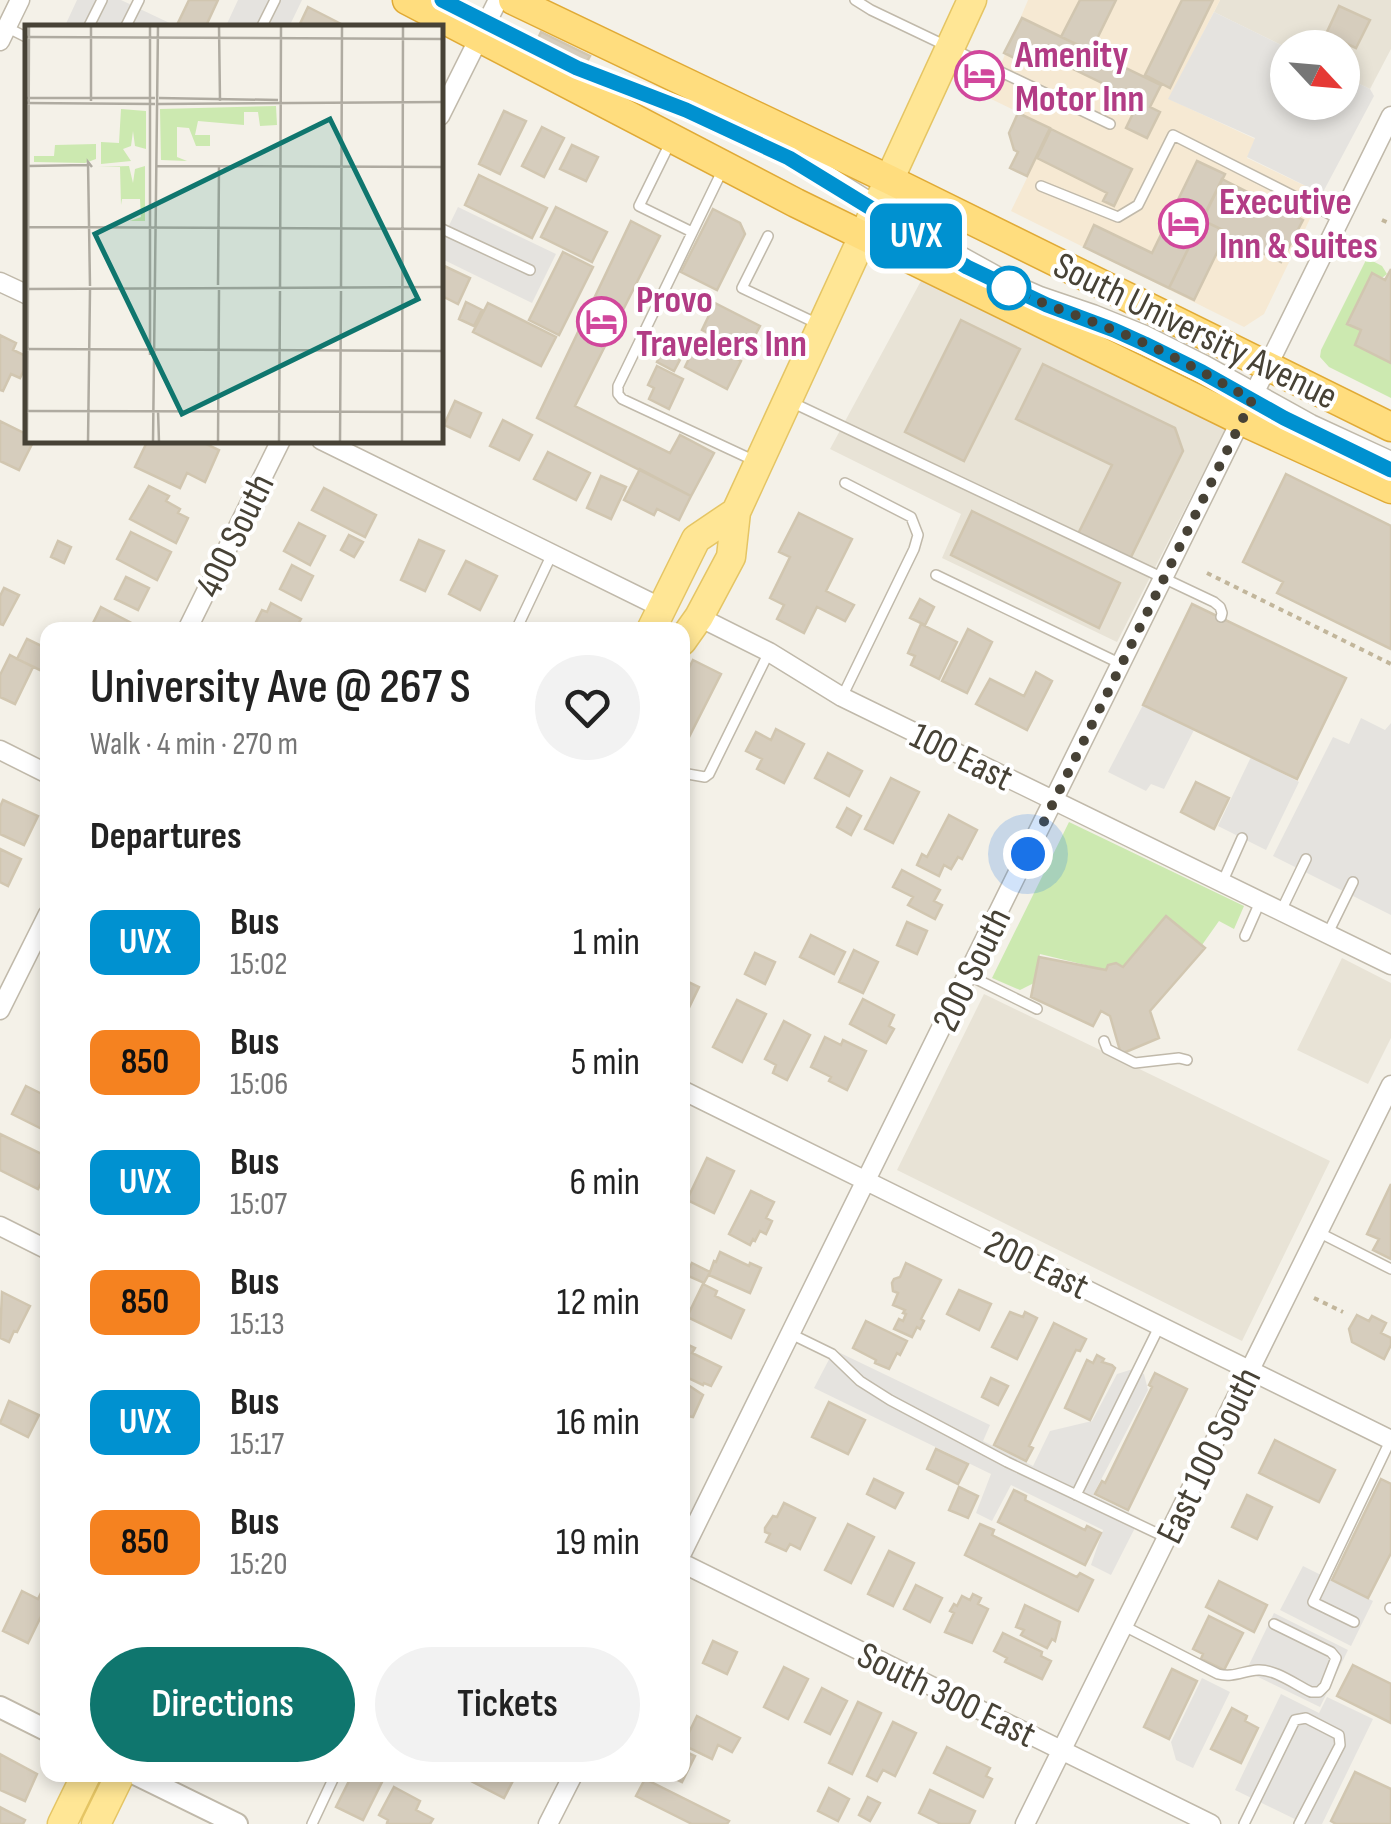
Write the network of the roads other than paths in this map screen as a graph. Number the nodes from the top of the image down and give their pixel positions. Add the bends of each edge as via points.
1 (20, 0) edge
2 (102, 0) edge
3 (139, 0) edge
4 (275, 0) edge
5 (408, 0) edge
6 (442, 0) edge
7 (855, 0) edge
8 (975, 0) edge
9 (499, 1) edge
10 (90, 25) edge
11 (126, 25) edge
12 (262, 25) edge
13 (483, 29) junction
14 (3, 34) edge
15 (952, 47) junction
16 (618, 62) dead end
17 (702, 105) dead end
18 (442, 112) edge
19 (1390, 122) edge
20 (1110, 124) dead end
21 (672, 139) junction
22 (724, 167) junction
23 (1041, 186) dead end
24 (875, 206) junction
25 (1340, 220) junction
26 (442, 229) edge
27 (692, 232) junction
28 (768, 236) dead end
29 (530, 270) dead end
30 (0, 282) edge
31 (25, 294) edge
32 (821, 326) junction
33 (1255, 394) junction
34 (787, 400) junction
35 (1391, 427) edge
36 (280, 442) edge
37 (325, 442) edge
38 (1391, 456) edge
39 (758, 462) junction
40 (1391, 470) edge
41 (845, 483) dead end
42 (1391, 488) edge
43 (736, 512) junction
44 (552, 554) junction
45 (936, 576) dead end
46 (1164, 578) junction
47 (1221, 617) dead end
48 (699, 618) junction
49 (657, 619) edge
50 (191, 622) edge
51 (520, 622) edge
52 (690, 630) edge
53 (769, 652) junction
54 (1121, 664) junction
55 (842, 697) junction
56 (0, 750) edge
57 (40, 770) edge
58 (690, 774) edge
59 (1054, 801) junction
60 (1242, 838) dead end
61 (1306, 859) dead end
62 (1353, 882) dead end
63 (1222, 883) junction
64 (1260, 902) junction
65 (1281, 912) junction
66 (40, 930) edge
67 (1327, 934) junction
68 (1245, 936) dead end
69 (1391, 965) edge
70 (968, 975) junction
71 (1037, 1009) dead end
72 (0, 1010) edge
73 (1104, 1042) dead end
74 (1187, 1060) dead end
75 (1391, 1085) edge
76 (690, 1094) edge
77 (866, 1180) junction
78 (0, 1226) edge
79 (1318, 1232) junction
80 (40, 1246) edge
81 (1391, 1269) edge
82 (1160, 1325) junction
83 (791, 1334) junction
84 (1251, 1370) junction
85 (1391, 1440) edge
86 (1076, 1495) junction
87 (690, 1537) edge
88 (1167, 1538) junction
89 (690, 1567) edge
90 (1354, 1622) dead end
91 (1274, 1624) dead end
92 (1124, 1626) junction
93 (0, 1707) edge
94 (40, 1727) edge
95 (1062, 1750) junction
96 (83, 1782) edge
97 (117, 1782) edge
98 (151, 1782) edge
99 (333, 1782) edge
100 (569, 1782) edge
101 (551, 1823) edge
102 (62, 1824) edge
103 (96, 1824) edge
104 (237, 1824) edge
105 (312, 1824) edge
106 (1025, 1824) edge
107 (1211, 1824) edge
108 (1244, 1824) edge
109 (1299, 1824) edge

1 - 14 street
2 - 10 lane
3 - 11 lane
4 - 12 lane
5 - 13 highway, South University Avenue
6 - 13 lane
7 - 15 lane
8 - 15 main road
9 - 13 street
9 - 16 lane
9 - 24 highway, South University Avenue
13 - 18 street
13 - 21 highway, South University Avenue
13 - 24 lane via 686,110
15 - 20 lane
15 - 24 main road
17 - 24 lane via 807,158
19 - 25 street, 200 South
21 - 22 highway, South University Avenue
21 - 27 lane via 638,206
22 - 24 highway, South University Avenue
22 - 27 lane
23 - 25 lane via 1118,217 1138,204 1173,134
24 - 32 main road
24 - 33 highway, South University Avenue
24 - 33 highway, South University Avenue
25 - 33 street, 200 South
26 - 29 lane
27 - 39 lane via 618,394
28 - 32 lane via 742,288
30 - 31 street
32 - 34 main road
33 - 35 highway, South University Avenue
33 - 38 lane
33 - 40 lane via 1284,418
33 - 42 highway, South University Avenue
33 - 46 street, 200 South
34 - 39 main road
34 - 46 lane
36 - 50 street, 400 South
37 - 44 street
39 - 43 main road
41 - 55 lane via 911,517 918,535
43 - 48 main road via 731,557
43 - 49 main road via 696,540
44 - 49 street
44 - 51 lane
45 - 54 lane
46 - 47 lane via 1214,602
46 - 54 street, 200 South
48 - 52 main road
48 - 53 street, 100 East
53 - 55 street, 100 East
53 - 58 lane via 709,774
54 - 59 street, 200 South
55 - 59 street, 100 East
56 - 57 street
59 - 63 street, 100 East
59 - 70 street, 200 South
60 - 63 lane
61 - 65 lane
62 - 67 lane
63 - 64 street, 100 East
64 - 65 street, 100 East
64 - 68 lane
65 - 67 street, 100 East
66 - 72 street
67 - 69 street, 100 East
70 - 71 lane
70 - 77 street, 200 South
73 - 74 lane via 1136,1063
75 - 79 street, East 100 South
76 - 77 street, 200 East
77 - 82 street, 200 East
77 - 83 street, 200 South
78 - 80 street
79 - 81 lane
79 - 84 street, East 100 South
82 - 84 street, 200 East
82 - 86 lane
83 - 86 lane via 832,1354 890,1400
83 - 87 street, 200 South
84 - 85 street, 200 East
84 - 88 street, East 100 South
85 - 90 lane via 1312,1602
86 - 88 lane
88 - 92 street, East 100 South
89 - 95 street, South 300 East
91 - 92 lane via 1336,1658 1319,1692 1267,1670 1218,1674
92 - 95 street, East 100 South
93 - 94 street
95 - 106 street, East 100 South
95 - 107 street, South 300 East
96 - 102 main road
97 - 103 main road
98 - 104 street
99 - 105 lane
100 - 101 street
108 - 109 lane via 1295,1720 1306,1718 1339,1735 1340,1744

